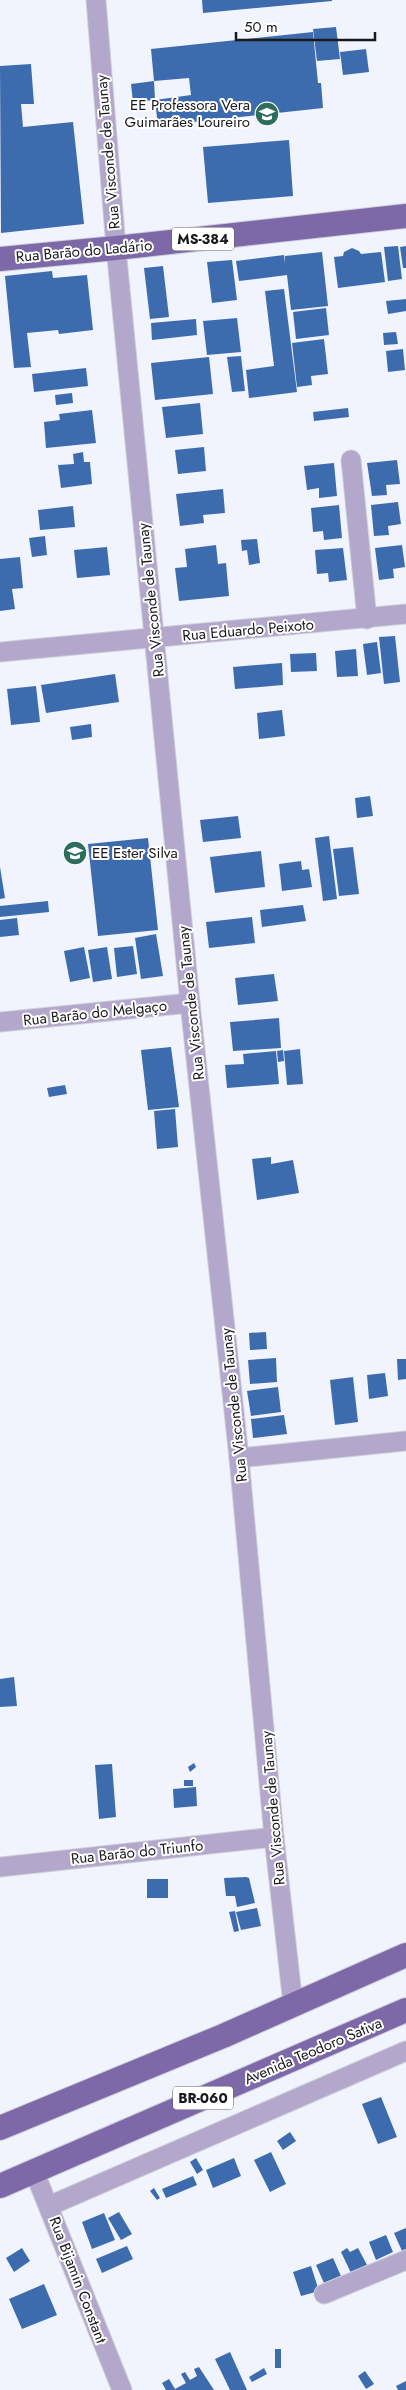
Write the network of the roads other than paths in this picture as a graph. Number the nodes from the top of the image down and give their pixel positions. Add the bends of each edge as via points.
1 (96, 0) edge
2 (406, 216) edge
3 (116, 248) junction
4 (0, 259) edge
5 (351, 460) dead end
6 (406, 614) edge
7 (367, 619) junction
8 (154, 638) junction
9 (0, 652) edge
10 (190, 1003) junction
11 (0, 1022) edge
12 (406, 1442) edge
13 (240, 1458) junction
14 (274, 1837) junction
15 (0, 1867) edge
16 (406, 1955) edge
17 (293, 2004) junction
18 (406, 2010) edge
19 (406, 2051) edge
20 (0, 2128) edge
21 (34, 2171) junction
22 (0, 2186) edge
23 (49, 2206) junction
24 (406, 2260) edge
25 (324, 2294) dead end
26 (122, 2390) edge

1 - 3 street, Rua Visconde de Taunay
2 - 3 main road, Rua Barão do Ladário / MS-384
3 - 4 main road, Rua Barão do Ladário / MS-384
3 - 8 street, Rua Visconde de Taunay
5 - 7 street
6 - 7 street, Rua Eduardo Peixoto
7 - 8 street, Rua Eduardo Peixoto
8 - 9 street, Rua Eduardo Peixoto
8 - 10 street, Rua Visconde de Taunay
10 - 11 street, Rua Barão do Melgaço
10 - 13 street, Rua Visconde de Taunay
12 - 13 street
13 - 14 street, Rua Visconde de Taunay
14 - 15 street, Rua Barão do Triunfo
14 - 17 street, Rua Visconde de Taunay
16 - 17 main road
17 - 20 main road
18 - 21 main road, Avenida Teodoro Sativa / BR-060
19 - 23 street
21 - 22 main road, Avenida Teodoro Sativa / BR-060
21 - 23 street, Rua Bijamin Constant
23 - 26 street, Rua Bijamin Constant
24 - 25 street

